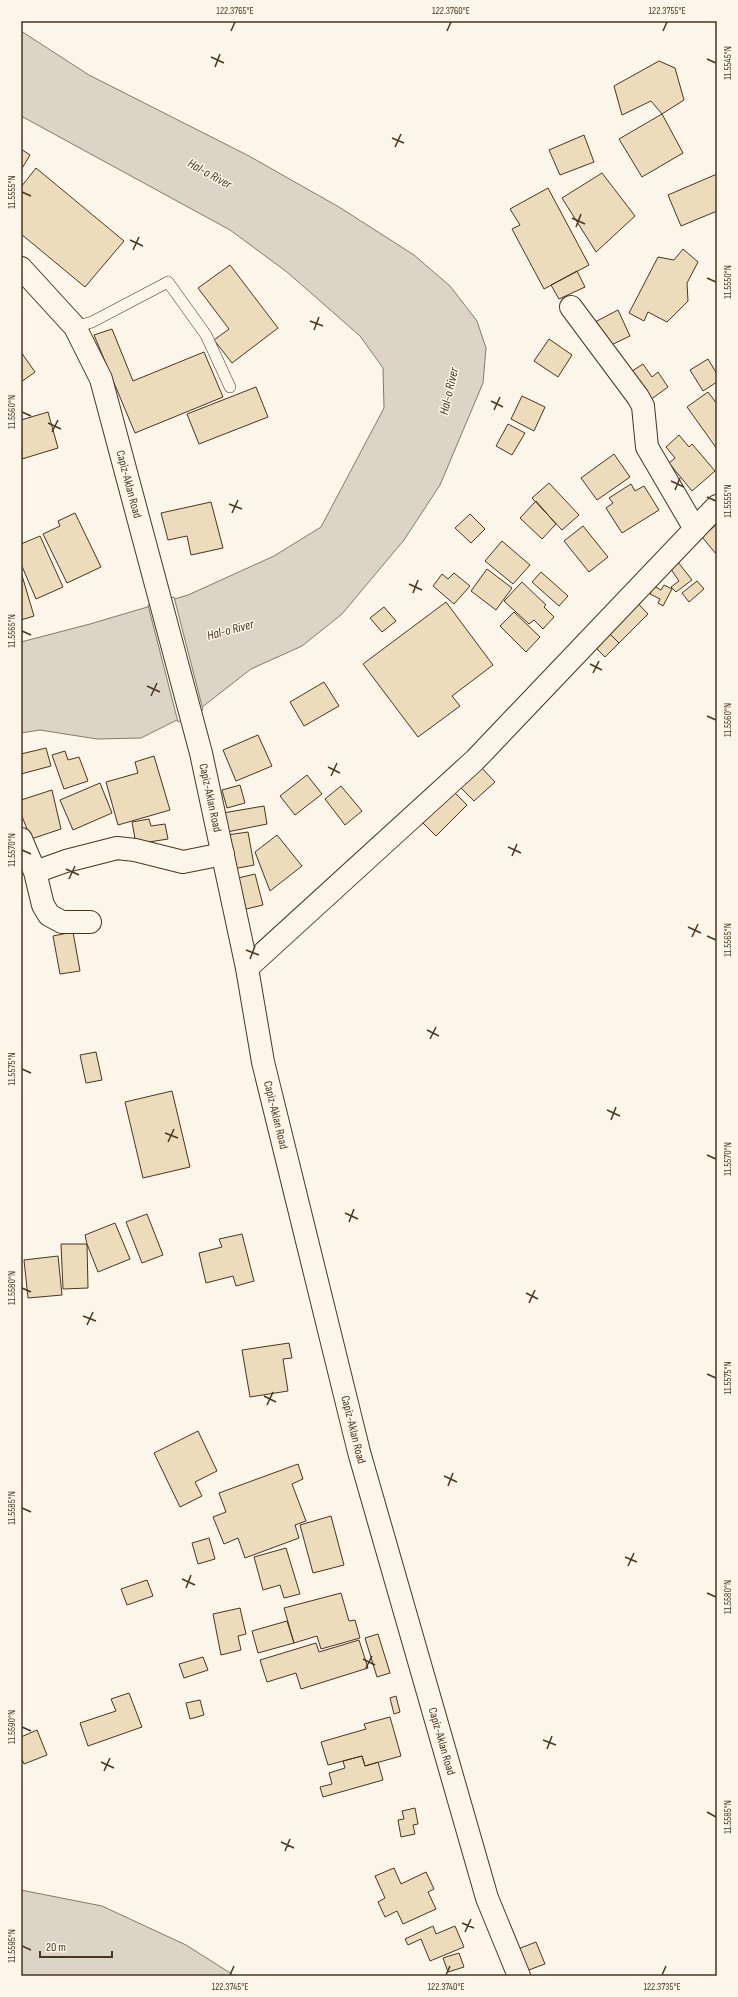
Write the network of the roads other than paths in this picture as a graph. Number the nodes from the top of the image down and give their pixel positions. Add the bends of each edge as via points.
1 (21, 268) edge
2 (571, 307) dead end
3 (75, 327) junction
4 (230, 387) dead end
5 (717, 506) edge
6 (695, 529) junction
7 (21, 839) edge
8 (223, 854) junction
9 (35, 872) junction
10 (90, 922) dead end
11 (247, 968) junction
12 (519, 1976) edge

1 - 3 main road, Capiz-Aklan Road
2 - 6 main road via 638,397 643,406 647,447
3 - 4 lane via 92,322 168,282 206,336
3 - 8 main road, Capiz-Aklan Road via 100,378 201,753
5 - 6 main road
6 - 11 main road via 475,760
7 - 9 main road
8 - 9 main road via 183,862 117,848
8 - 11 main road, Capiz-Aklan Road
9 - 10 main road via 48,915 62,922
11 - 12 main road, Capiz-Aklan Road via 265,1070 359,1452 488,1898

